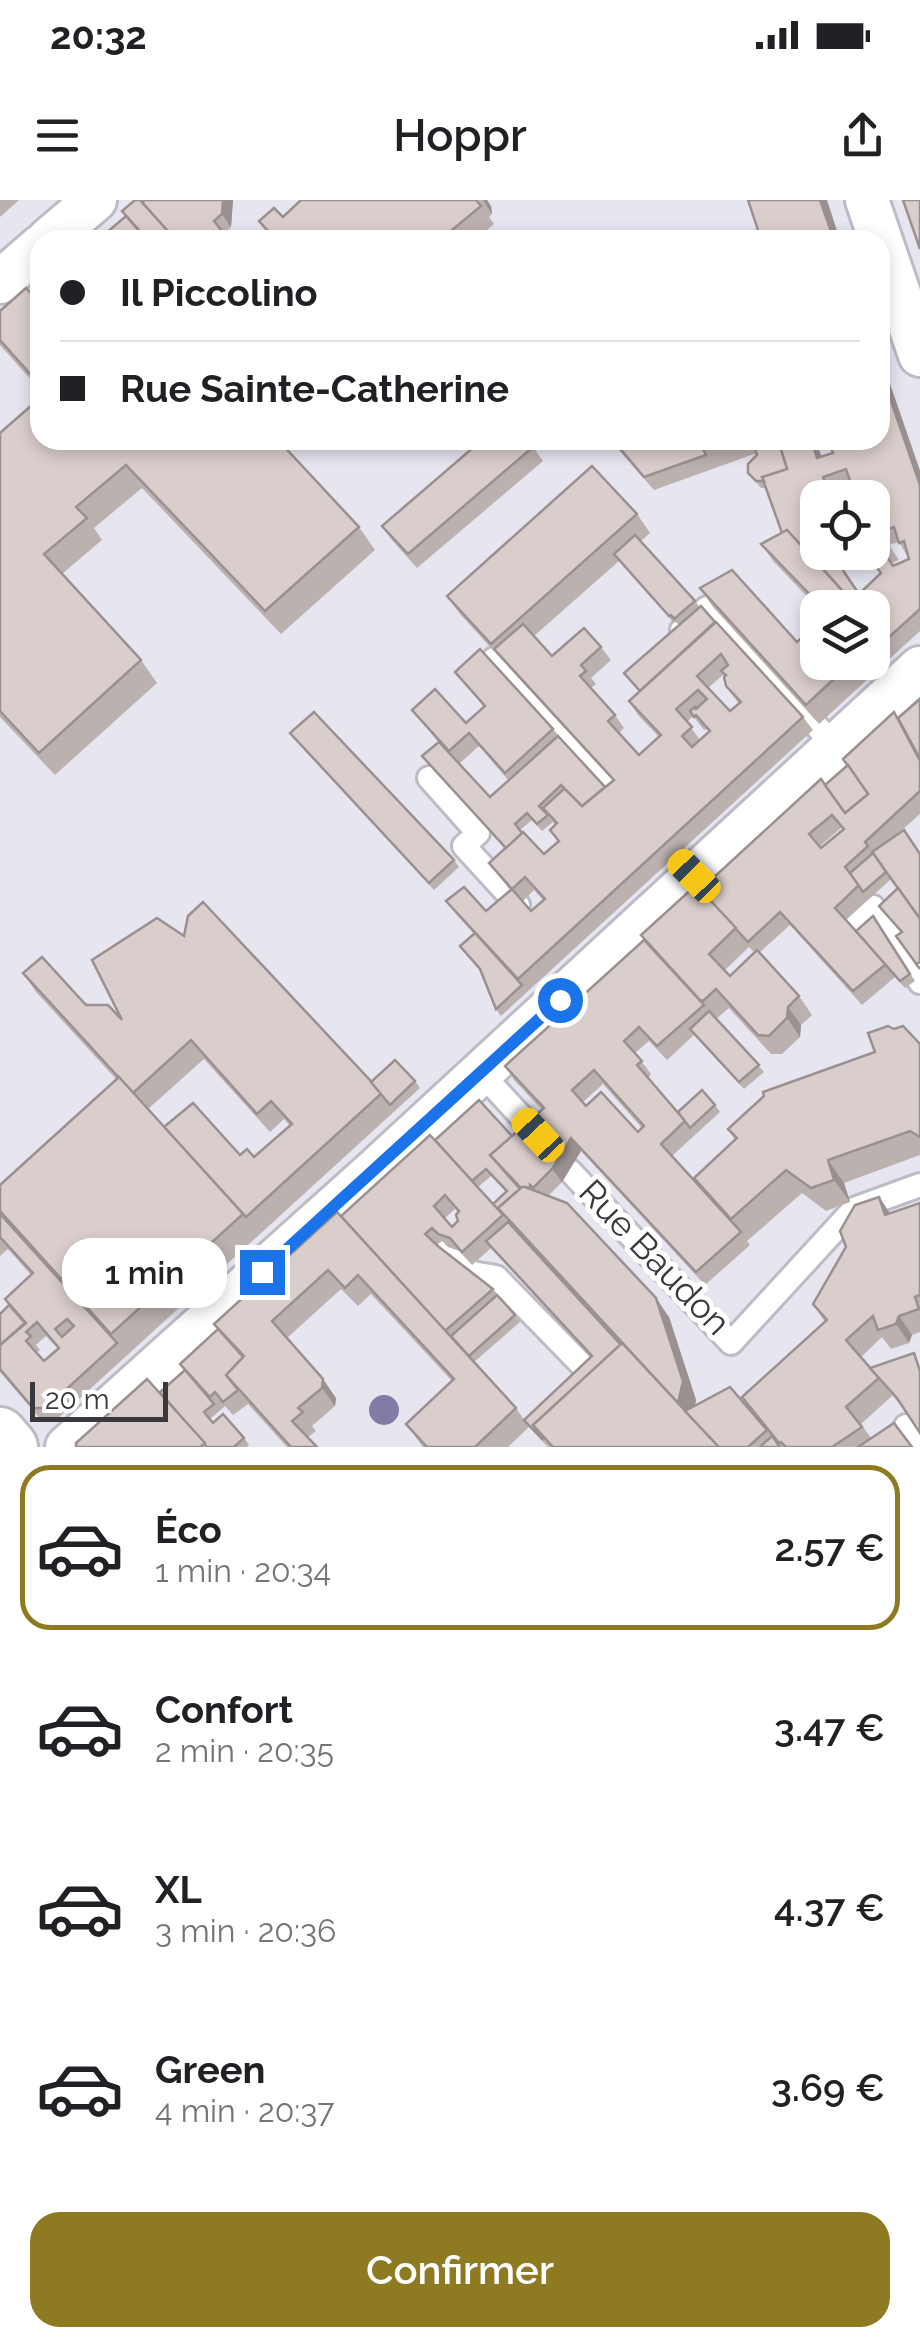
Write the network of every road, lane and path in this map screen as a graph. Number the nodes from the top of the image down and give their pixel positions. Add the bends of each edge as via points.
1 (95, 200) edge
2 (867, 200) edge
3 (60, 230) edge
4 (877, 230) edge
5 (30, 256) edge
6 (890, 267) edge
7 (0, 282) edge
8 (920, 355) edge
9 (669, 641) edge
10 (494, 659) edge
11 (920, 668) edge
12 (835, 746) junction
13 (428, 778) edge
14 (620, 797) edge
15 (518, 905) edge
16 (847, 918) edge
17 (920, 982) edge
18 (481, 1074) junction
19 (538, 1135) edge
20 (570, 1171) dead end
21 (920, 1185) edge
22 (439, 1244) edge
23 (580, 1363) edge
24 (906, 1426) edge
25 (0, 1434) edge
26 (920, 1446) edge
27 (11, 1447) edge
28 (67, 1447) edge

1 - 3 street
2 - 4 street
5 - 7 street
6 - 8 street
9 - 12 lane via 707,608
10 - 14 lane
11 - 12 street
12 - 18 street via 759,826 685,866 576,967
13 - 15 lane via 478,832 464,846
16 - 17 lane via 852,924 873,906
18 - 19 lane
18 - 28 street via 381,1183
20 - 21 lane, Rue Baudon via 730,1343 854,1209
22 - 23 lane via 472,1273 496,1277
24 - 26 lane
25 - 27 street

